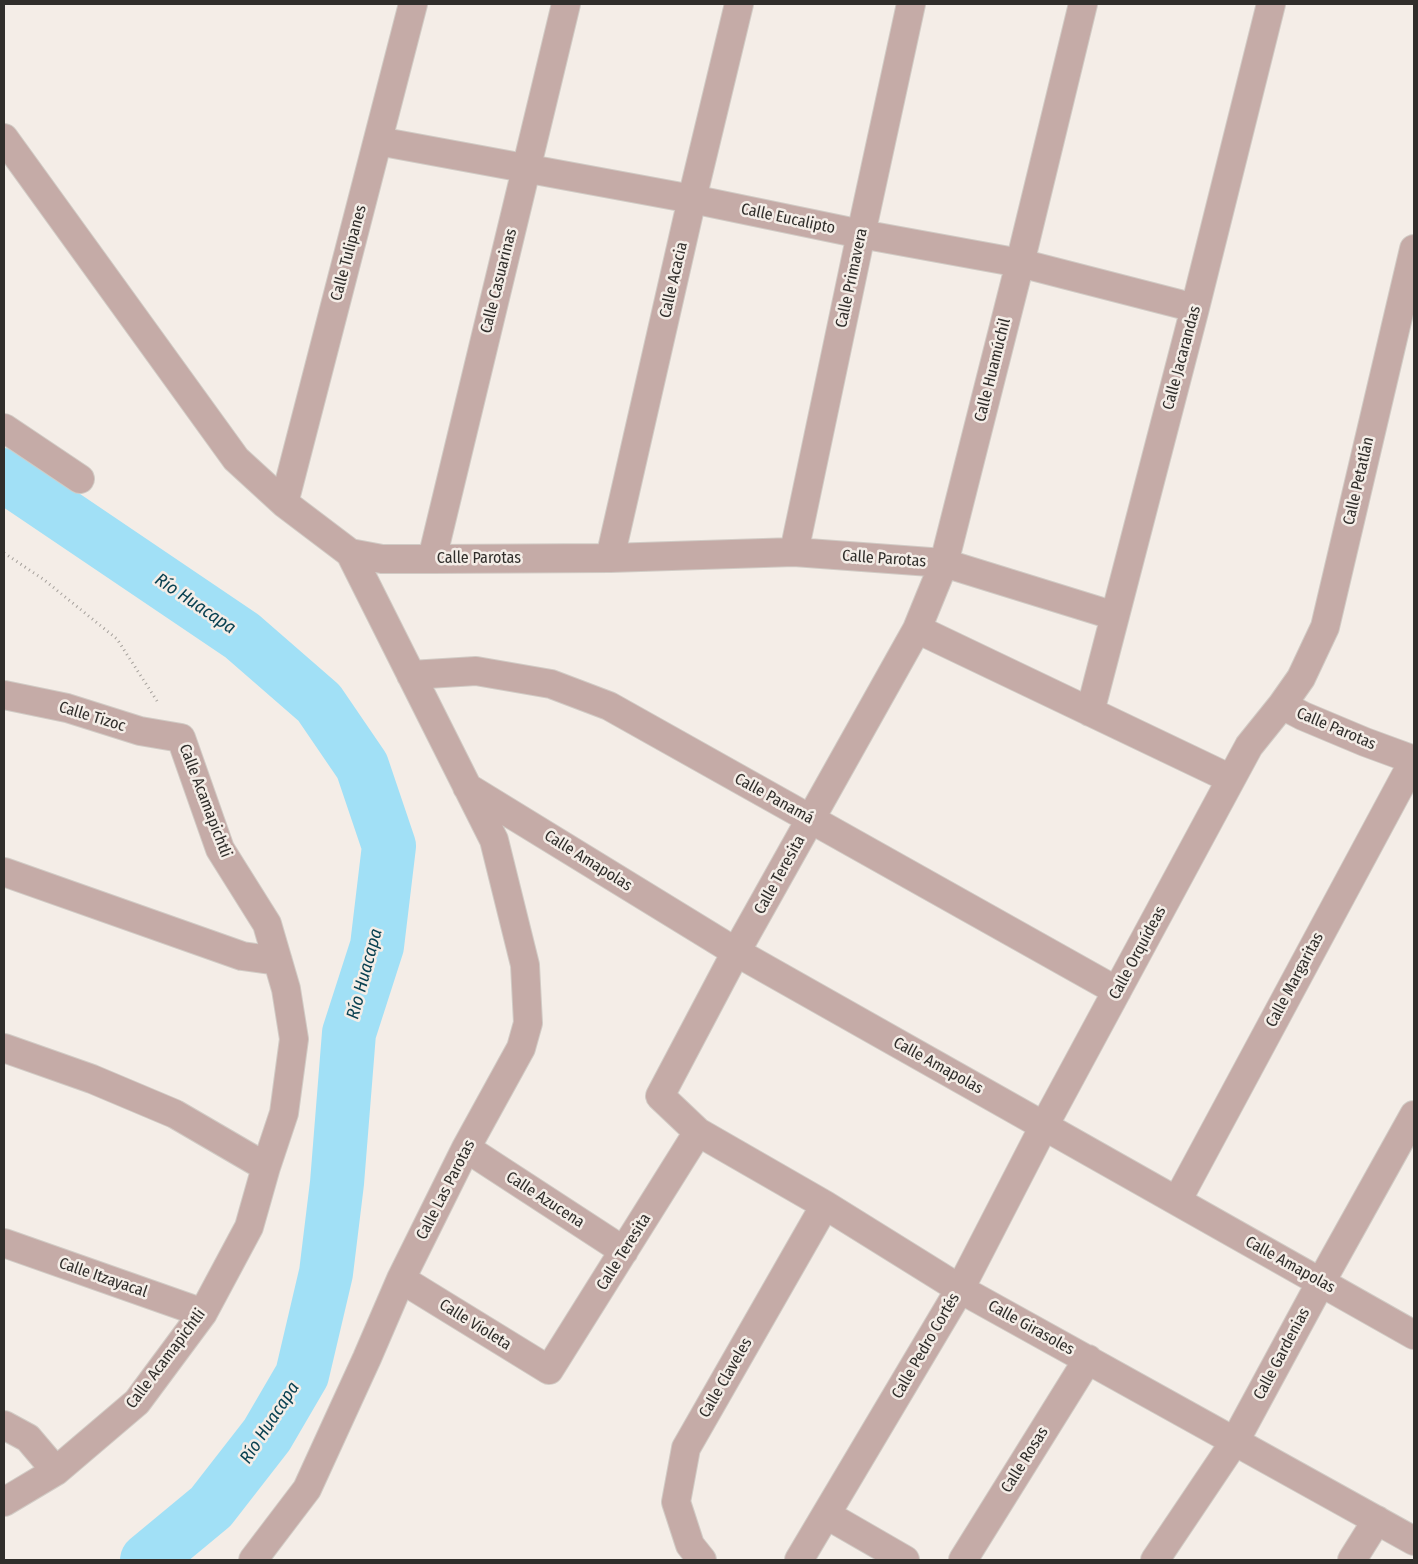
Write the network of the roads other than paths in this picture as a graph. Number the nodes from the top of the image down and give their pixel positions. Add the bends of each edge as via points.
1 (414, 4) edge
2 (566, 4) edge
3 (739, 4) edge
4 (911, 4) edge
5 (1083, 4) edge
6 (1271, 4) edge
7 (4, 138) edge
8 (378, 141) junction
9 (527, 169) junction
10 (692, 199) junction
11 (861, 234) junction
12 (1414, 248) edge
13 (1020, 263) junction
14 (1195, 308) junction
15 (4, 428) edge
16 (80, 479) dead end
17 (284, 503) junction
18 (794, 552) junction
19 (350, 553) junction
20 (610, 558) junction
21 (432, 559) junction
22 (944, 563) junction
23 (1115, 616) junction
24 (917, 629) junction
25 (411, 675) junction
26 (4, 695) edge
27 (1282, 705) junction
28 (1090, 712) junction
29 (181, 738) joint
30 (1414, 760) edge
31 (1231, 779) junction
32 (467, 786) junction
33 (811, 820) junction
34 (4, 872) edge
35 (736, 952) junction
36 (278, 962) junction
37 (1117, 991) junction
38 (4, 1048) edge
39 (660, 1096) joint
40 (1414, 1115) edge
41 (1044, 1126) junction
42 (698, 1132) junction
43 (466, 1148) junction
44 (266, 1168) junction
45 (1177, 1201) junction
46 (825, 1205) junction
47 (4, 1244) edge
48 (624, 1251) junction
49 (400, 1279) junction
50 (1321, 1282) junction
51 (960, 1288) junction
52 (203, 1312) junction
53 (1414, 1335) edge
54 (1088, 1359) junction
55 (549, 1370) joint
56 (4, 1425) edge
57 (1235, 1441) junction
58 (56, 1470) junction
59 (4, 1502) edge
60 (827, 1515) junction
61 (1377, 1520) junction
62 (1414, 1540) edge
63 (253, 1560) edge
64 (702, 1560) edge
65 (799, 1560) edge
66 (905, 1560) edge
67 (963, 1560) edge
68 (1155, 1560) edge
69 (1352, 1560) edge

1 - 8 street, Calle Tulipanes
2 - 9 street, Calle Casuarinas
3 - 10 street, Calle Acacia
4 - 11 street, Calle Primavera
5 - 13 street, Calle Huamúchil
6 - 14 street, Calle Jacarandas
7 - 17 street via 236,459
8 - 9 street, Calle Eucalipto
8 - 17 street, Calle Tulipanes
9 - 10 street, Calle Eucalipto
9 - 21 street, Calle Casuarinas
10 - 11 street, Calle Eucalipto
10 - 20 street, Calle Acacia
11 - 13 street, Calle Eucalipto
11 - 18 street, Calle Primavera
12 - 27 street, Calle Petatlán via 1325,627 1301,678
13 - 14 street, Calle Eucalipto
13 - 22 street, Calle Huamúchil
14 - 23 street, Calle Jacarandas
15 - 16 street
17 - 19 street
18 - 20 street, Calle Parotas
18 - 22 street, Calle Parotas
19 - 21 street, Calle Parotas via 382,559
19 - 25 street, Calle Las Parotas
20 - 21 street, Calle Parotas
22 - 23 street
22 - 24 street, Calle Parotas
23 - 28 street, Calle Jacarandas
24 - 28 street
24 - 33 street, Calle Teresita
25 - 32 street, Calle Las Parotas
25 - 33 street, Calle Panamá via 476,671 551,684 609,706
26 - 29 street, Calle Tizoc via 67,708 140,731
27 - 30 street, Calle Parotas
27 - 31 street, Calle Parotas via 1249,746
28 - 31 street
29 - 36 street, Calle Acamapichtli via 220,849 267,924
30 - 45 street, Calle Margaritas
31 - 37 street, Calle Orquídeas
32 - 35 street, Calle Amapolas
32 - 43 street, Calle Las Parotas via 494,840 525,965 528,1023 521,1048
33 - 35 street, Calle Teresita
33 - 37 street, Calle Panamá
34 - 36 street via 242,956
35 - 39 street, Calle Teresita
35 - 41 street, Calle Amapolas
36 - 44 street, Calle Acamapichtli via 294,1039 284,1112
37 - 41 street, Calle Orquídeas
38 - 44 street via 92,1079 175,1114
39 - 42 street, Calle Girasoles
40 - 50 street, Calle Gardenias
41 - 45 street, Calle Amapolas
41 - 51 street, Calle Pedro Cortés
42 - 46 street, Calle Girasoles
42 - 48 street, Calle Teresita
43 - 48 street, Calle Azucena
43 - 49 street, Calle Las Parotas
44 - 52 street, Calle Acamapichtli via 249,1227
45 - 50 street, Calle Amapolas
46 - 51 street, Calle Girasoles
46 - 64 street, Calle Claveles via 686,1448 676,1502 690,1545
47 - 52 street, Calle Itzayacal
48 - 55 street, Calle Teresita
49 - 55 street, Calle Violeta
49 - 63 street, Calle Las Parotas via 307,1489
50 - 53 street, Calle Amapolas
50 - 57 street, Calle Gardenias
51 - 54 street, Calle Girasoles
51 - 60 street, Calle Pedro Cortés
52 - 58 street, Calle Acamapichtli via 137,1402
54 - 57 street, Calle Girasoles
54 - 67 street, Calle Rosas
56 - 58 street via 28,1438
57 - 61 street, Calle Girasoles
57 - 68 street, Calle Gardenias
58 - 59 street, Calle Acamapichtli
60 - 65 street, Calle Pedro Cortés
60 - 66 street
61 - 62 street, Calle Girasoles
61 - 69 street

